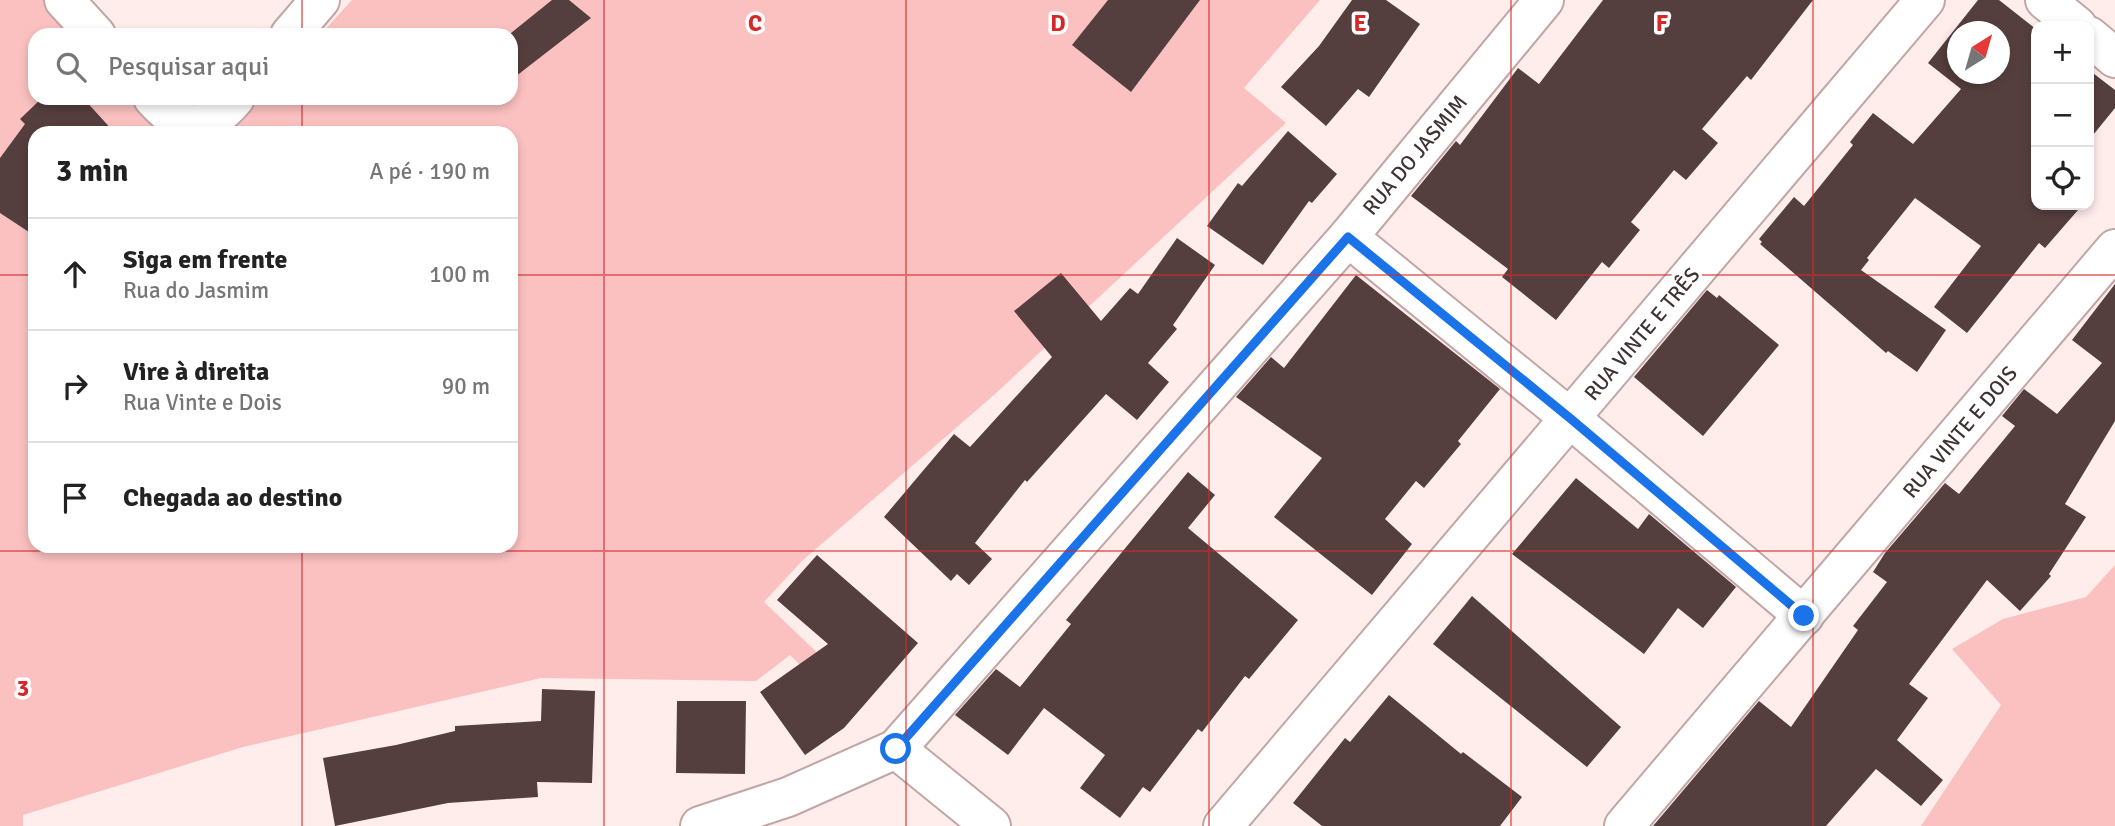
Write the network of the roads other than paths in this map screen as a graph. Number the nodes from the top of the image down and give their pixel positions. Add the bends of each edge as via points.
1 (64, 0) edge
2 (320, 0) edge
3 (1544, 0) edge
4 (1924, 0) edge
5 (2045, 0) edge
6 (2071, 21) edge
7 (90, 28) edge
8 (296, 28) edge
9 (2094, 40) edge
10 (2115, 58) edge
11 (159, 105) edge
12 (229, 105) edge
13 (1348, 237) junction
14 (2115, 249) edge
15 (1571, 419) junction
16 (1804, 616) junction
17 (896, 749) junction
18 (700, 826) edge
19 (991, 826) edge
20 (1223, 826) edge
21 (1624, 826) edge

1 - 7 street
2 - 8 street
3 - 13 street, RUA DO JASMIM
4 - 15 street, RUA VINTE E TRÊS
5 - 6 street
9 - 10 street
11 - 12 street via 171,118 188,125 206,124
13 - 15 street
13 - 17 street, RUA DO JASMIM
14 - 16 street, RUA VINTE E DOIS
15 - 16 street
15 - 20 street, RUA VINTE E TRÊS
16 - 21 street, RUA VINTE E DOIS
17 - 18 street, RUA DO JASMIM via 788,797
17 - 19 street

